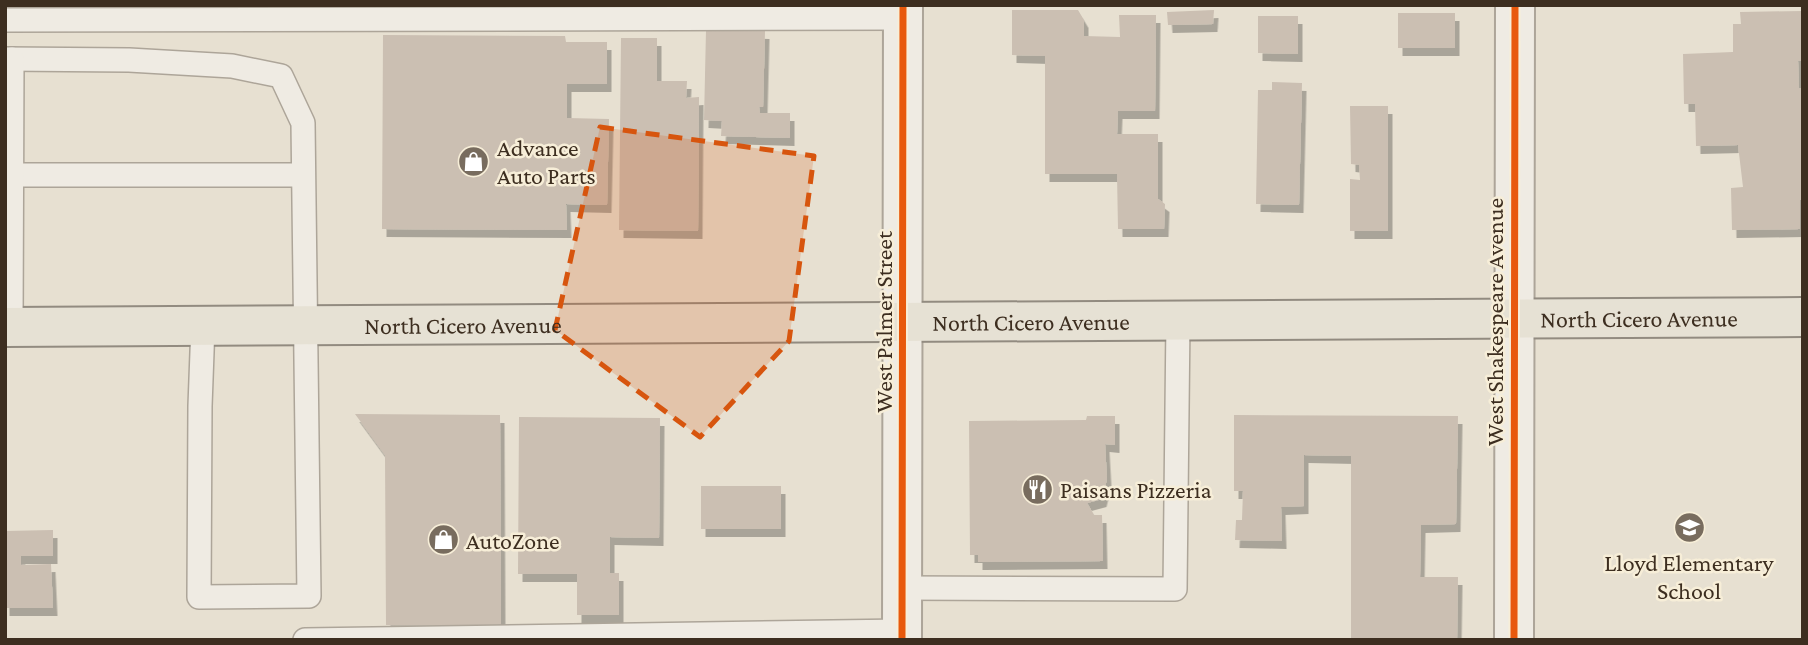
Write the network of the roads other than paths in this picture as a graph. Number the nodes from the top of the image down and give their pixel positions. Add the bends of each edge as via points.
1 (1515, 5) edge
2 (903, 11) edge
3 (5, 20) edge
4 (9, 59) edge
5 (12, 175) junction
6 (303, 175) junction
7 (1803, 317) edge
8 (1513, 319) junction
9 (1178, 320) junction
10 (903, 321) junction
11 (203, 325) junction
12 (304, 325) junction
13 (8, 327) edge
14 (903, 588) junction
15 (903, 636) edge
16 (304, 640) edge
17 (1514, 640) edge

1 - 8 street, West Shakespeare Avenue
2 - 3 lane
2 - 10 street, West Palmer Street
4 - 5 lane
4 - 6 lane via 232,66 281,76 303,122
5 - 6 lane
5 - 13 lane
6 - 12 lane
7 - 8 main road, North Cicero Avenue
8 - 9 main road, North Cicero Avenue
8 - 17 street, West Shakespeare Avenue
9 - 10 main road, North Cicero Avenue
9 - 14 lane via 1175,589
10 - 12 main road, North Cicero Avenue
10 - 14 street, West Palmer Street
11 - 12 main road, North Cicero Avenue
11 - 12 lane via 199,597 309,596
11 - 13 main road, North Cicero Avenue
14 - 15 street, West Palmer Street
15 - 16 lane

